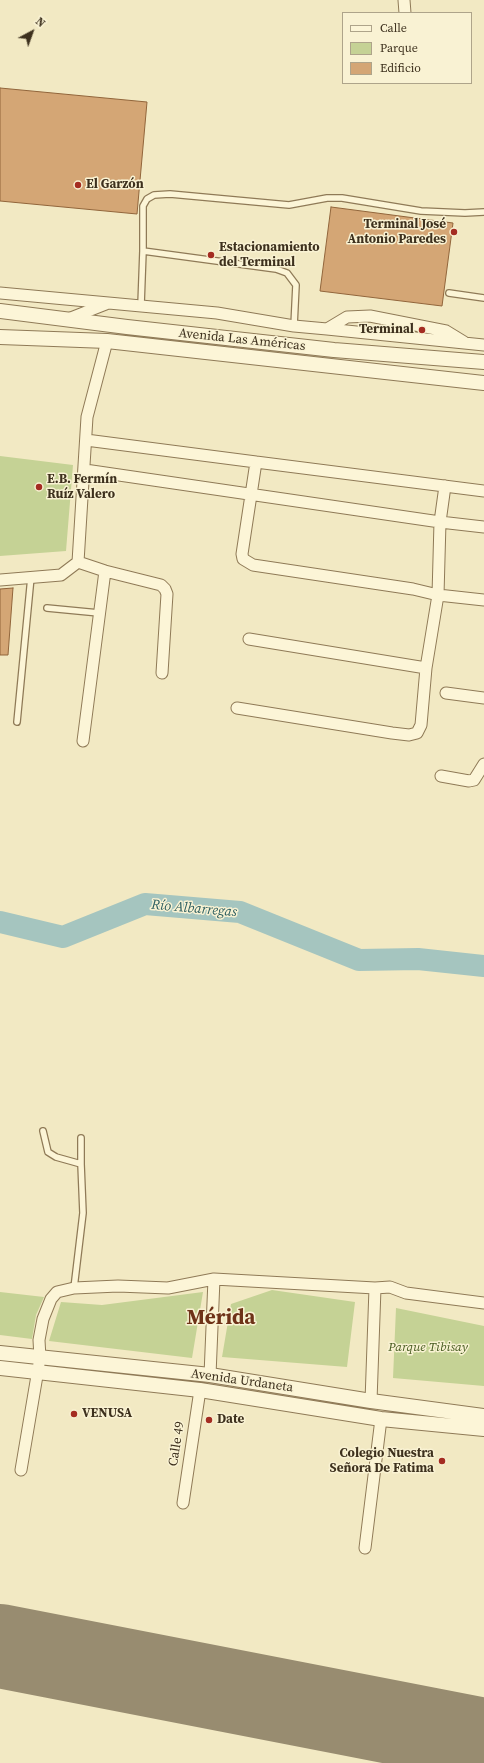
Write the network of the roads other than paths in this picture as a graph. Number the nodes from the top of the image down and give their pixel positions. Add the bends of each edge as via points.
1 (404, 0) edge
2 (405, 12) edge
3 (484, 212) edge
4 (143, 252) junction
5 (0, 293) edge
6 (449, 293) dead end
7 (484, 298) edge
8 (108, 304) junction
9 (141, 305) junction
10 (0, 310) edge
11 (67, 320) junction
12 (294, 326) junction
13 (327, 329) junction
14 (0, 336) edge
15 (107, 341) junction
16 (464, 342) junction
17 (484, 345) edge
18 (484, 362) edge
19 (484, 383) edge
20 (86, 440) junction
21 (256, 462) junction
22 (85, 470) junction
23 (445, 486) junction
24 (484, 491) edge
25 (250, 494) junction
26 (440, 522) junction
27 (484, 527) edge
28 (78, 562) junction
29 (105, 571) junction
30 (31, 577) junction
31 (0, 580) edge
32 (438, 595) junction
33 (484, 600) edge
34 (47, 608) dead end
35 (99, 613) junction
36 (249, 639) dead end
37 (426, 668) junction
38 (162, 673) dead end
39 (446, 693) dead end
40 (484, 698) edge
41 (237, 708) dead end
42 (17, 722) dead end
43 (83, 741) dead end
44 (484, 764) edge
45 (441, 776) dead end
46 (43, 1130) dead end
47 (81, 1138) dead end
48 (81, 1164) junction
49 (214, 1279) junction
50 (74, 1288) junction
51 (375, 1288) junction
52 (484, 1303) edge
53 (0, 1353) edge
54 (40, 1358) junction
55 (0, 1368) edge
56 (37, 1372) junction
57 (210, 1376) junction
58 (200, 1390) junction
59 (371, 1401) junction
60 (484, 1416) edge
61 (381, 1419) junction
62 (484, 1429) edge
63 (21, 1470) dead end
64 (182, 1503) dead end
65 (365, 1548) dead end

1 - 2 street
3 - 4 lane via 421,211 342,198 289,205 170,194 154,195 147,199 143,206
4 - 9 lane
4 - 12 lane via 276,269 287,273 296,285
5 - 8 street
6 - 7 lane
8 - 9 street
8 - 11 street
9 - 12 street via 217,313
10 - 11 street, Avenida Las Américas
11 - 18 street, Avenida Las Américas via 334,350
12 - 13 street
13 - 16 street
13 - 16 street via 347,317 370,316 446,331
14 - 15 street, Avenida Las Américas
15 - 19 street, Avenida Las Américas
15 - 20 street via 87,417
16 - 17 street
20 - 21 street
20 - 22 street
21 - 23 street
21 - 25 street
22 - 25 street
22 - 28 street
23 - 24 street
23 - 26 street
25 - 26 street
25 - 32 street via 242,548 243,559 248,563
26 - 27 street
26 - 32 street
28 - 29 street
28 - 30 street via 62,575
29 - 35 street
29 - 38 street via 161,585 165,589 167,594
30 - 31 street
30 - 42 lane
32 - 33 street
32 - 37 street
34 - 35 lane
35 - 43 street
36 - 37 street
37 - 41 street via 421,725 414,735 392,734
39 - 40 street
44 - 45 street via 474,780
46 - 48 lane via 48,1152
47 - 48 lane
48 - 50 lane via 83,1213
49 - 50 street via 168,1288
49 - 51 street
49 - 57 street
50 - 54 street via 57,1292 51,1299 43,1319 39,1340
51 - 52 street via 390,1287 406,1293
51 - 59 street
53 - 54 street, Avenida Urdaneta
54 - 56 street
54 - 57 street, Avenida Urdaneta
55 - 56 street, Avenida Urdaneta
56 - 58 street, Avenida Urdaneta
56 - 63 street
57 - 59 street, Avenida Urdaneta
58 - 61 street, Avenida Urdaneta
58 - 64 street, Calle 49
59 - 60 street, Avenida Urdaneta
61 - 62 street, Avenida Urdaneta
61 - 65 street

